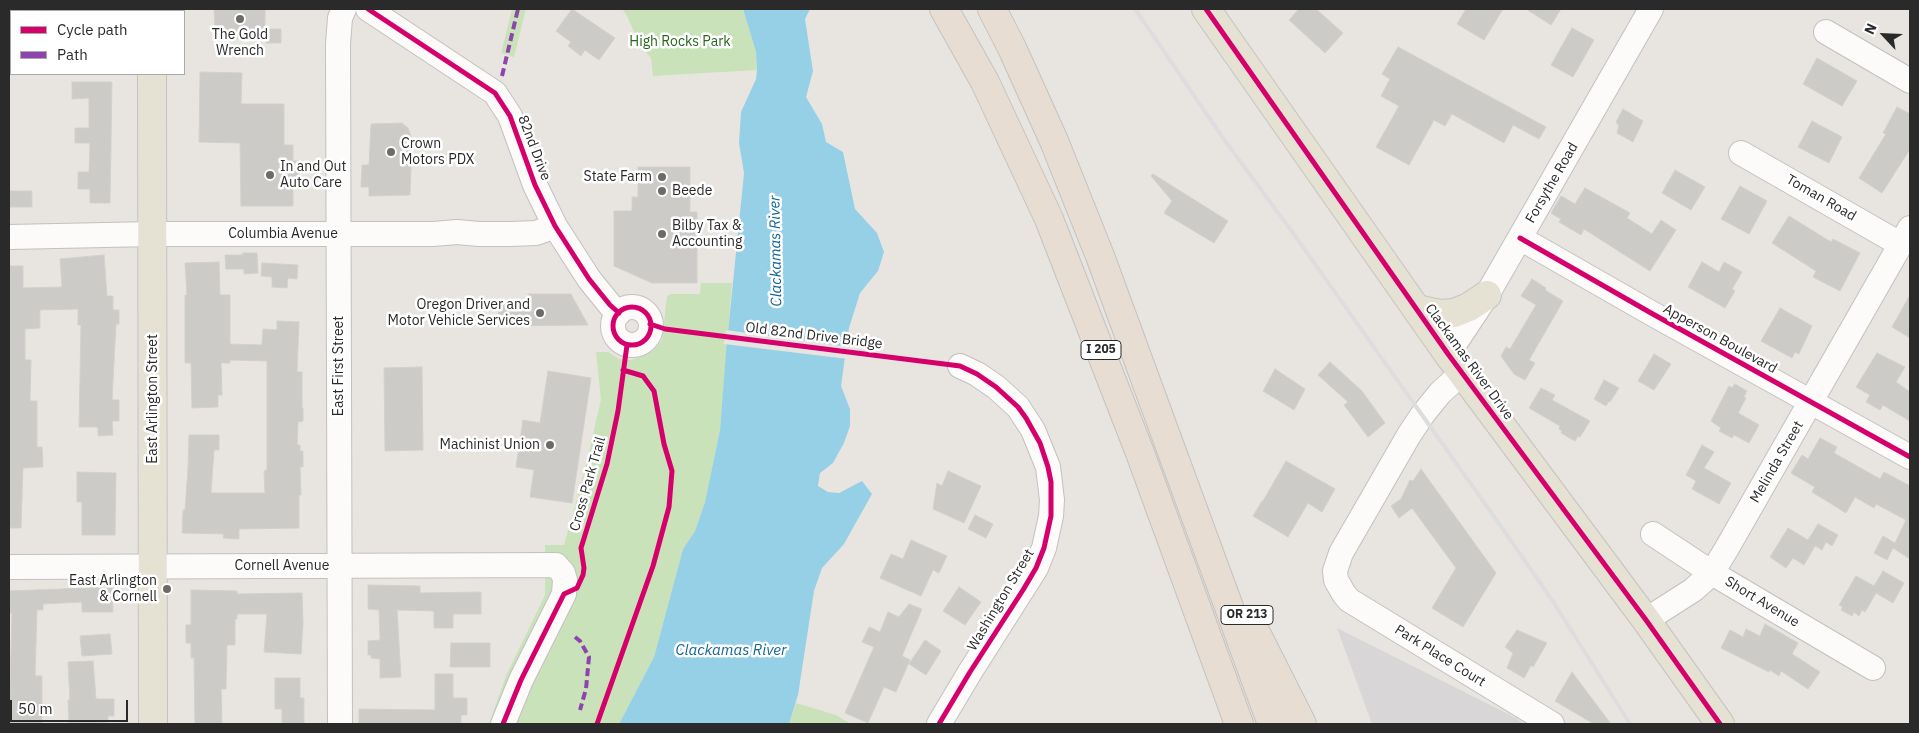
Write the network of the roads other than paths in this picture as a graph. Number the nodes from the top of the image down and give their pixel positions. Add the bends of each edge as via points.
1 (344, 9) edge
2 (368, 9) edge
3 (944, 9) edge
4 (992, 9) edge
5 (1206, 9) edge
6 (1651, 9) edge
7 (1826, 32) dead end
8 (152, 75) edge
9 (1910, 81) edge
10 (1741, 153) dead end
11 (555, 226) junction
12 (152, 234) junction
13 (339, 234) junction
14 (1905, 236) edge
15 (9, 237) edge
16 (1520, 238) junction
17 (1487, 296) junction
18 (1417, 309) junction
19 (618, 313) dead end
20 (1455, 363) junction
21 (960, 366) dead end
22 (1811, 402) junction
23 (1910, 457) edge
24 (1192, 506) junction
25 (1653, 534) dead end
26 (153, 566) junction
27 (340, 566) junction
28 (9, 567) edge
29 (1712, 573) junction
30 (1336, 580) joint
31 (1646, 620) junction
32 (1873, 668) dead end
33 (153, 724) edge
34 (340, 724) edge
35 (503, 724) edge
36 (939, 724) edge
37 (1239, 724) edge
38 (1272, 724) edge
39 (1302, 724) edge
40 (1552, 724) edge
41 (1720, 724) edge

1 - 13 street, East First Street via 338,44
2 - 11 street, 82nd Drive via 494,93 510,116 535,185
3 - 37 highway, I 205 via 985,82 1049,218
4 - 24 highway, I 205 via 1054,141
5 - 18 main road, Clackamas River Drive
6 - 16 street, Forsythe Road
7 - 9 street
8 - 12 main road, East Arlington Street
10 - 14 street, Toman Road
11 - 13 street, Columbia Avenue via 536,233 510,234
11 - 19 street, 82nd Drive via 593,284
12 - 13 street, Columbia Avenue
12 - 15 street, Columbia Avenue
12 - 26 main road, East Arlington Street
13 - 27 street, East First Street
14 - 22 street, Melinda Street
16 - 17 street, Forsythe Road
16 - 22 street, Apperson Boulevard
17 - 18 main road via 1454,312 1439,314
17 - 20 street, Forsythe Road
18 - 20 main road, Clackamas River Drive
20 - 30 street, Forsythe Road via 1440,393 1409,435 1341,553 1335,571
20 - 31 main road, Clackamas River Drive
21 - 36 street, Washington Street via 996,387 1018,407 1033,430 1048,467 1052,500 1044,548 1036,568
22 - 23 street, Apperson Boulevard
22 - 29 street, Melinda Street
24 - 38 highway, I 205
24 - 39 highway, OR 213
25 - 29 street, Short Avenue
26 - 27 street, Cornell Avenue
26 - 28 street, Cornell Avenue
26 - 33 main road, East Arlington Street
27 - 34 street, East First Street
27 - 35 street, Cornell Avenue via 556,565 565,580 564,594
29 - 31 street, Melinda Street via 1693,590
29 - 32 street, Short Avenue
30 - 40 street, Park Place Court via 1349,600
31 - 41 main road, Clackamas River Drive

